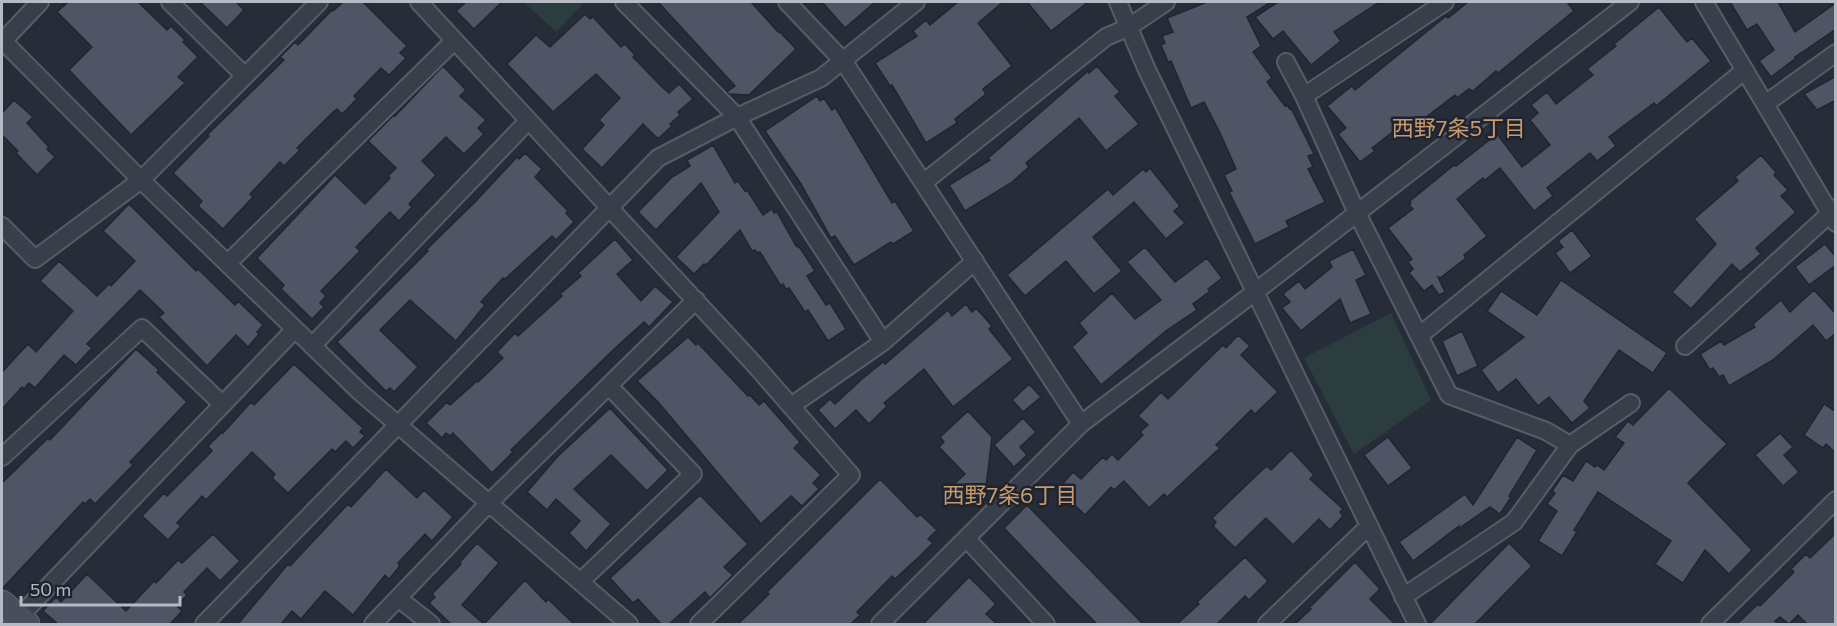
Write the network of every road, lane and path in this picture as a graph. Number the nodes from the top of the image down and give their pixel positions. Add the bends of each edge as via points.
1 (40, 2) edge
2 (170, 2) edge
3 (319, 2) edge
4 (419, 2) edge
5 (624, 2) edge
6 (787, 2) edge
7 (916, 2) edge
8 (1118, 2) edge
9 (1166, 2) edge
10 (1445, 2) edge
11 (1630, 2) edge
12 (1704, 2) edge
13 (1129, 27) junction
14 (2, 40) edge
15 (454, 41) junction
16 (1836, 54) edge
17 (844, 62) junction
18 (1286, 62) dead end
19 (1745, 70) junction
20 (245, 76) junction
21 (1304, 96) junction
22 (1765, 104) junction
23 (737, 117) junction
24 (528, 121) junction
25 (141, 180) junction
26 (923, 183) junction
27 (610, 208) junction
28 (1357, 213) junction
29 (1833, 215) edge
30 (2, 226) edge
31 (975, 261) junction
32 (228, 263) junction
33 (1255, 292) junction
34 (696, 300) junction
35 (295, 329) junction
36 (1419, 336) junction
37 (883, 342) junction
38 (312, 346) junction
39 (1685, 346) dead end
40 (609, 386) junction
41 (1631, 403) dead end
42 (222, 404) junction
43 (791, 406) junction
44 (1080, 424) junction
45 (399, 426) junction
46 (1569, 445) junction
47 (2, 457) edge
48 (1836, 500) edge
49 (489, 504) junction
50 (1369, 526) junction
51 (966, 538) junction
52 (580, 582) junction
53 (1403, 597) junction
54 (398, 598) junction
55 (16, 615) edge
56 (204, 624) edge
57 (373, 624) edge
58 (431, 624) edge
59 (629, 624) edge
60 (699, 624) edge
61 (880, 624) edge
62 (1046, 624) edge
63 (1267, 624) edge
64 (1418, 624) edge
65 (1710, 624) edge

1 - 14 street
2 - 20 street
3 - 20 street
4 - 15 street
5 - 23 street
6 - 17 street
7 - 17 street
8 - 13 street
9 - 13 street
10 - 21 street
11 - 28 street
12 - 19 street
13 - 26 street via 1106,37
13 - 33 street
14 - 25 street
15 - 24 street
15 - 32 street
16 - 22 street
17 - 23 street via 821,78
17 - 26 street
18 - 21 street
19 - 22 street
19 - 36 street
20 - 25 street
21 - 28 street
22 - 29 street
23 - 27 street via 658,158
23 - 37 street
24 - 27 street
24 - 38 street
25 - 30 street via 35,259
25 - 32 street
26 - 31 street
27 - 34 street
27 - 45 street
28 - 33 street
28 - 36 street
29 - 39 street
31 - 37 street
31 - 44 street
32 - 35 street
33 - 44 street
33 - 50 street
34 - 40 street
34 - 43 street
35 - 38 street
35 - 42 street
36 - 46 street via 1449,395 1546,431
37 - 43 street
38 - 45 street
40 - 49 street
40 - 52 street via 693,474
41 - 46 street
42 - 47 street via 142,328
42 - 55 street
43 - 60 street via 851,475
44 - 51 street
45 - 49 street
45 - 56 street
46 - 53 street via 1514,522
48 - 65 street
49 - 52 street
49 - 54 street
50 - 53 street
50 - 63 street
51 - 61 street
51 - 62 street
52 - 59 street
53 - 64 street
54 - 57 street
54 - 58 street

